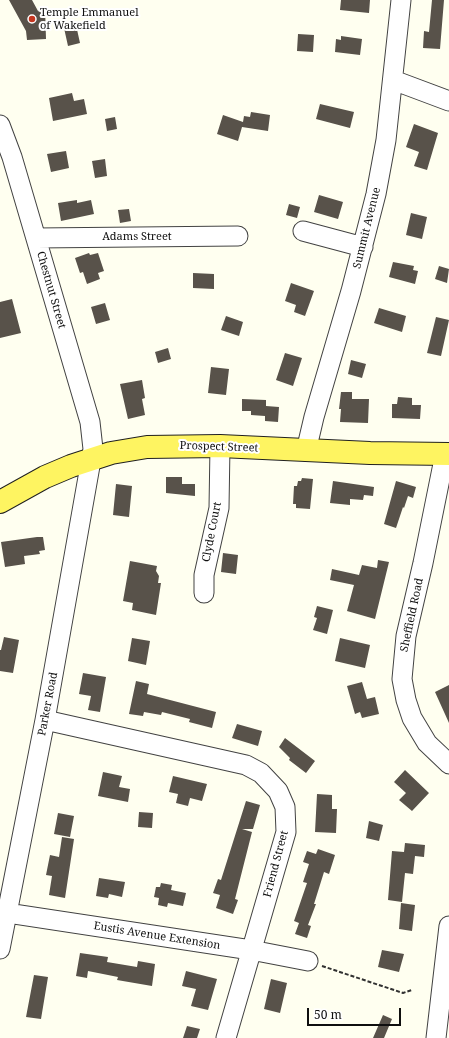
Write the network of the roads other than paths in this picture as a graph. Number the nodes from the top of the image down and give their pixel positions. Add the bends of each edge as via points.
1 (401, 0) edge
2 (393, 80) junction
3 (449, 101) edge
4 (0, 125) edge
5 (303, 231) dead end
6 (238, 236) dead end
7 (36, 238) junction
8 (363, 247) junction
9 (220, 446) junction
10 (306, 451) junction
11 (447, 454) edge
12 (93, 458) junction
13 (0, 502) edge
14 (204, 593) dead end
15 (45, 720) junction
16 (449, 764) edge
17 (3, 912) edge
18 (449, 926) edge
19 (0, 949) edge
20 (251, 950) junction
21 (308, 961) road end
22 (226, 1038) edge
23 (436, 1038) edge

1 - 2 street, Summit Avenue
2 - 3 street
2 - 8 street, Summit Avenue via 382,166
4 - 7 street, Chestnut Street
5 - 8 street
6 - 7 street, Adams Street
7 - 12 street, Chestnut Street via 90,422
8 - 10 street, Summit Avenue
9 - 10 main road, Prospect Street
9 - 12 main road, Prospect Street via 146,447
9 - 14 street, Clyde Court via 219,508 204,576
10 - 11 main road, Prospect Street
11 - 16 street, Sheffield Road via 406,636 402,679 412,718 427,743
12 - 13 main road, Prospect Street via 45,477
12 - 15 street, Parker Road
15 - 17 street, Parker Road
15 - 20 street, Friend Street via 242,764 261,773 273,784 285,807 286,832
17 - 19 street, Parker Road
17 - 20 street, Eustis Avenue Extension
18 - 23 street
20 - 21 street, Eustis Avenue Extension
20 - 22 street, Friend Street

